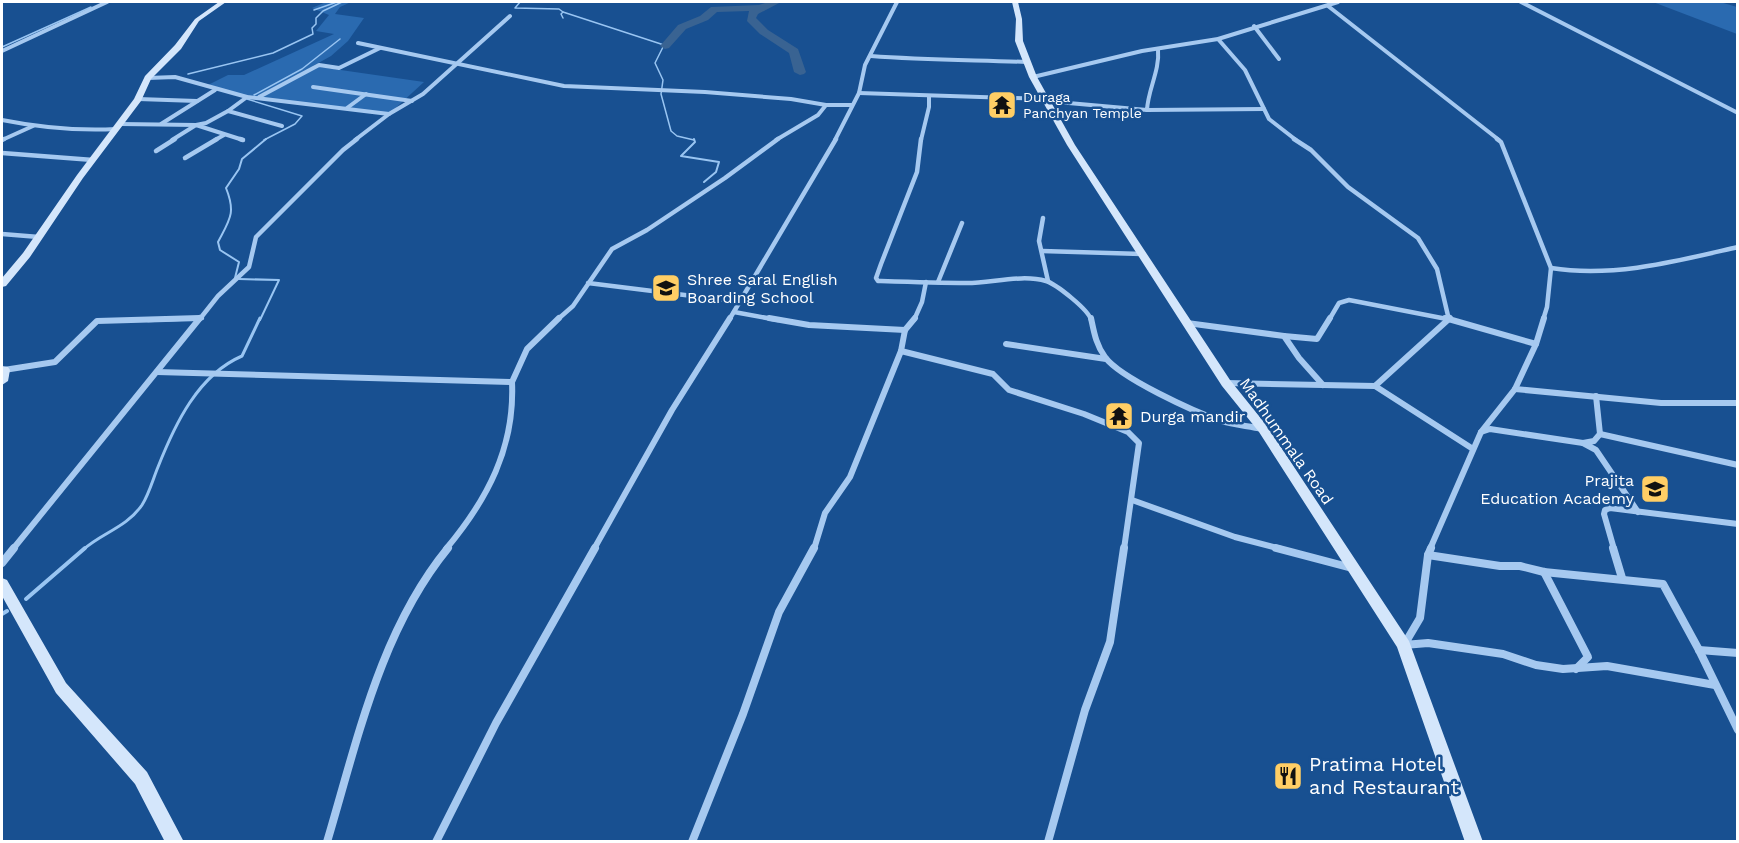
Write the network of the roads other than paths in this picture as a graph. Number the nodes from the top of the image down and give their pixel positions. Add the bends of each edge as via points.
1 (107, 2) edge
2 (223, 2) edge
3 (897, 2) edge
4 (1015, 2) edge
5 (1338, 2) edge
6 (1521, 2) edge
7 (1328, 6) junction
8 (510, 16) dead end
9 (1254, 26) junction
10 (1218, 39) junction
11 (358, 43) dead end
12 (380, 48) junction
13 (1158, 49) junction
14 (2, 51) edge
15 (871, 56) junction
16 (1279, 59) dead end
17 (1027, 62) junction
18 (458, 63) junction
19 (1033, 77) junction
20 (148, 78) junction
21 (313, 87) dead end
22 (216, 90) junction
23 (859, 93) junction
24 (366, 94) junction
25 (247, 96) junction
26 (929, 97) junction
27 (258, 98) junction
28 (138, 99) junction
29 (412, 100) junction
30 (1045, 100) junction
31 (197, 101) junction
32 (826, 105) junction
33 (852, 105) junction
34 (347, 109) junction
35 (1264, 109) junction
36 (1147, 110) junction
37 (228, 111) junction
38 (1737, 113) edge
39 (389, 114) junction
40 (2, 120) edge
41 (160, 125) junction
42 (196, 125) junction
43 (33, 126) junction
44 (118, 126) junction
45 (282, 126) dead end
46 (224, 135) junction
47 (2, 140) edge
48 (243, 140) dead end
49 (156, 151) dead end
50 (2, 153) edge
51 (185, 158) dead end
52 (93, 160) junction
53 (1043, 218) dead end
54 (962, 222) dead end
55 (2, 234) edge
56 (39, 237) junction
57 (1737, 247) edge
58 (1042, 251) junction
59 (1142, 254) junction
60 (1551, 268) junction
61 (1048, 281) junction
62 (926, 282) junction
63 (938, 282) junction
64 (588, 283) junction
65 (2, 284) edge
66 (741, 302) junction
67 (734, 312) junction
68 (202, 318) junction
69 (1450, 319) junction
70 (1187, 323) junction
71 (905, 330) junction
72 (1284, 336) junction
73 (1006, 344) dead end
74 (1536, 344) junction
75 (901, 351) junction
76 (1106, 359) junction
77 (157, 372) junction
78 (2, 374) edge
79 (512, 382) junction
80 (1226, 383) junction
81 (1323, 385) junction
82 (1375, 386) junction
83 (1515, 389) junction
84 (1596, 396) junction
85 (1737, 404) edge
86 (1263, 429) junction
87 (1481, 432) junction
88 (1600, 434) junction
89 (1583, 443) junction
90 (1473, 450) junction
91 (1737, 465) edge
92 (1132, 500) junction
93 (1638, 512) junction
94 (1737, 524) edge
95 (1428, 555) junction
96 (2, 563) edge
97 (1354, 569) junction
98 (1544, 572) junction
99 (1622, 578) junction
100 (2, 584) edge
101 (1404, 645) junction
102 (1699, 650) junction
103 (1737, 652) edge
104 (1576, 669) junction
105 (1715, 685) junction
106 (1737, 730) edge
107 (176, 842) edge
108 (327, 842) edge
109 (436, 842) edge
110 (692, 842) edge
111 (1048, 842) edge
112 (1474, 842) edge

1 - 14 street
2 - 20 street via 197,20
3 - 15 street
4 - 17 street, Madhummala Road via 1019,41
5 - 7 street
6 - 38 street
7 - 9 street
7 - 60 street via 1501,142
8 - 18 street
9 - 10 street
9 - 16 street
10 - 13 street
10 - 35 street via 1245,70
11 - 12 street
12 - 18 street
12 - 27 street via 339,68 319,65
13 - 19 street
13 - 36 street
15 - 17 street
15 - 23 street
17 - 19 street, Madhummala Road
18 - 29 street
18 - 32 street via 564,86 740,94
19 - 30 street, Madhummala Road
20 - 22 street via 175,77
20 - 28 street
21 - 24 street
22 - 25 street
22 - 31 street
23 - 26 street
23 - 33 street
24 - 29 street
24 - 34 street
25 - 27 street
25 - 37 street
26 - 30 street
26 - 62 street via 917,172 876,278 887,283
27 - 34 street
28 - 31 street
28 - 44 street
29 - 39 street
30 - 36 street
30 - 59 street, Madhummala Road
31 - 41 street
32 - 33 street
32 - 64 street via 818,115 725,178 612,249
33 - 66 street via 828,154
34 - 39 street
35 - 36 street
35 - 69 street via 1269,119 1311,150 1348,187 1418,238 1437,269
37 - 42 street
37 - 45 street
39 - 68 street via 343,150 256,237 249,267 218,296
40 - 43 street
41 - 42 street
41 - 44 street
42 - 46 street
42 - 49 street
43 - 44 street via 73,131
43 - 47 street
44 - 52 street
46 - 48 street
46 - 51 street
50 - 52 street
52 - 56 street
53 - 58 street via 1039,241
54 - 63 street
55 - 56 street
56 - 65 street
57 - 60 street via 1655,266 1576,272
58 - 59 street
58 - 61 street
59 - 70 street, Madhummala Road
60 - 74 street via 1547,307
61 - 63 street
61 - 76 street via 1090,314 1098,346
62 - 63 street
62 - 71 street via 923,302
64 - 66 street
64 - 79 street via 573,306 527,350
66 - 67 street
67 - 71 street via 809,325
67 - 109 street via 672,410 577,576
68 - 77 street
68 - 78 street via 97,321 55,362
69 - 72 street via 1349,300 1339,303 1317,339
69 - 74 street
69 - 82 street
70 - 72 street
70 - 80 street, Madhummala Road
71 - 75 street
72 - 81 street
73 - 76 street
74 - 83 street
75 - 92 street via 993,374 1009,390 1128,432 1139,443
75 - 110 street via 850,477 825,513 807,564 779,612
76 - 86 street via 1169,398 1222,421
77 - 79 street
77 - 96 street
79 - 108 street via 513,407 503,457 471,519 427,573 390,648 372,689
80 - 81 street
80 - 86 street, Madhummala Road
81 - 82 street
82 - 90 street
83 - 84 street
83 - 87 street
84 - 85 street via 1660,403
84 - 88 street
86 - 97 street, Madhummala Road
87 - 89 street via 1490,429
87 - 90 street
88 - 89 street via 1594,441
88 - 91 street
89 - 93 street via 1596,450
90 - 95 street
92 - 97 street via 1235,537
92 - 111 street via 1110,642 1084,710
93 - 94 street
93 - 99 street via 1610,508 1604,514
95 - 98 street
95 - 101 street via 1420,618
97 - 101 street, Madhummala Road
98 - 99 street
98 - 104 street via 1588,657
99 - 102 street via 1663,584
100 - 107 street via 61,688 141,778
101 - 104 street via 1462,647 1536,665
101 - 112 street, Madhummala Road
102 - 103 street
102 - 105 street
104 - 105 street via 1607,666
105 - 106 street

